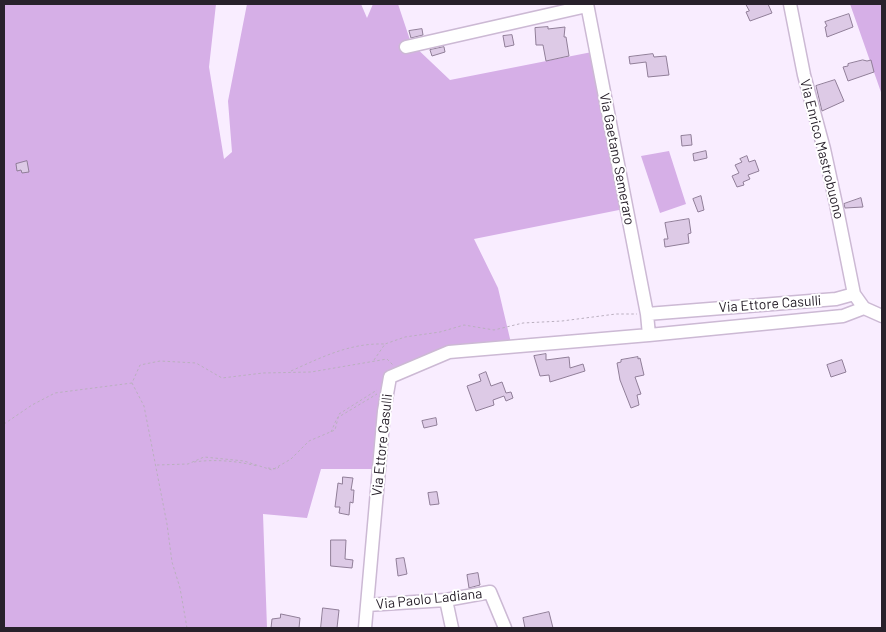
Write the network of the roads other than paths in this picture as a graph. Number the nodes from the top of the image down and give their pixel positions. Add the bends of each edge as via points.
1 (790, 4) edge
2 (587, 5) edge
3 (406, 47) dead end
4 (854, 294) junction
5 (864, 308) junction
6 (648, 314) junction
7 (882, 316) edge
8 (649, 335) junction
9 (446, 600) junction
10 (367, 605) junction
11 (365, 628) edge
12 (452, 628) edge
13 (505, 628) edge

1 - 4 street, Via Enrico Mastrobuono
2 - 3 street
2 - 6 street, Via Gaetano Semeraro
4 - 5 street
4 - 6 street, Via Ettore Casulli via 836,299
5 - 7 street
5 - 8 street, Via Ettore Casulli via 843,316
6 - 8 street
8 - 10 street, Via Ettore Casulli via 449,352 390,377 384,411
9 - 10 street, Via Paolo Ladiana
9 - 12 street
9 - 13 street, Via Paolo Ladiana via 490,592
10 - 11 street, Via Ettore Casulli

